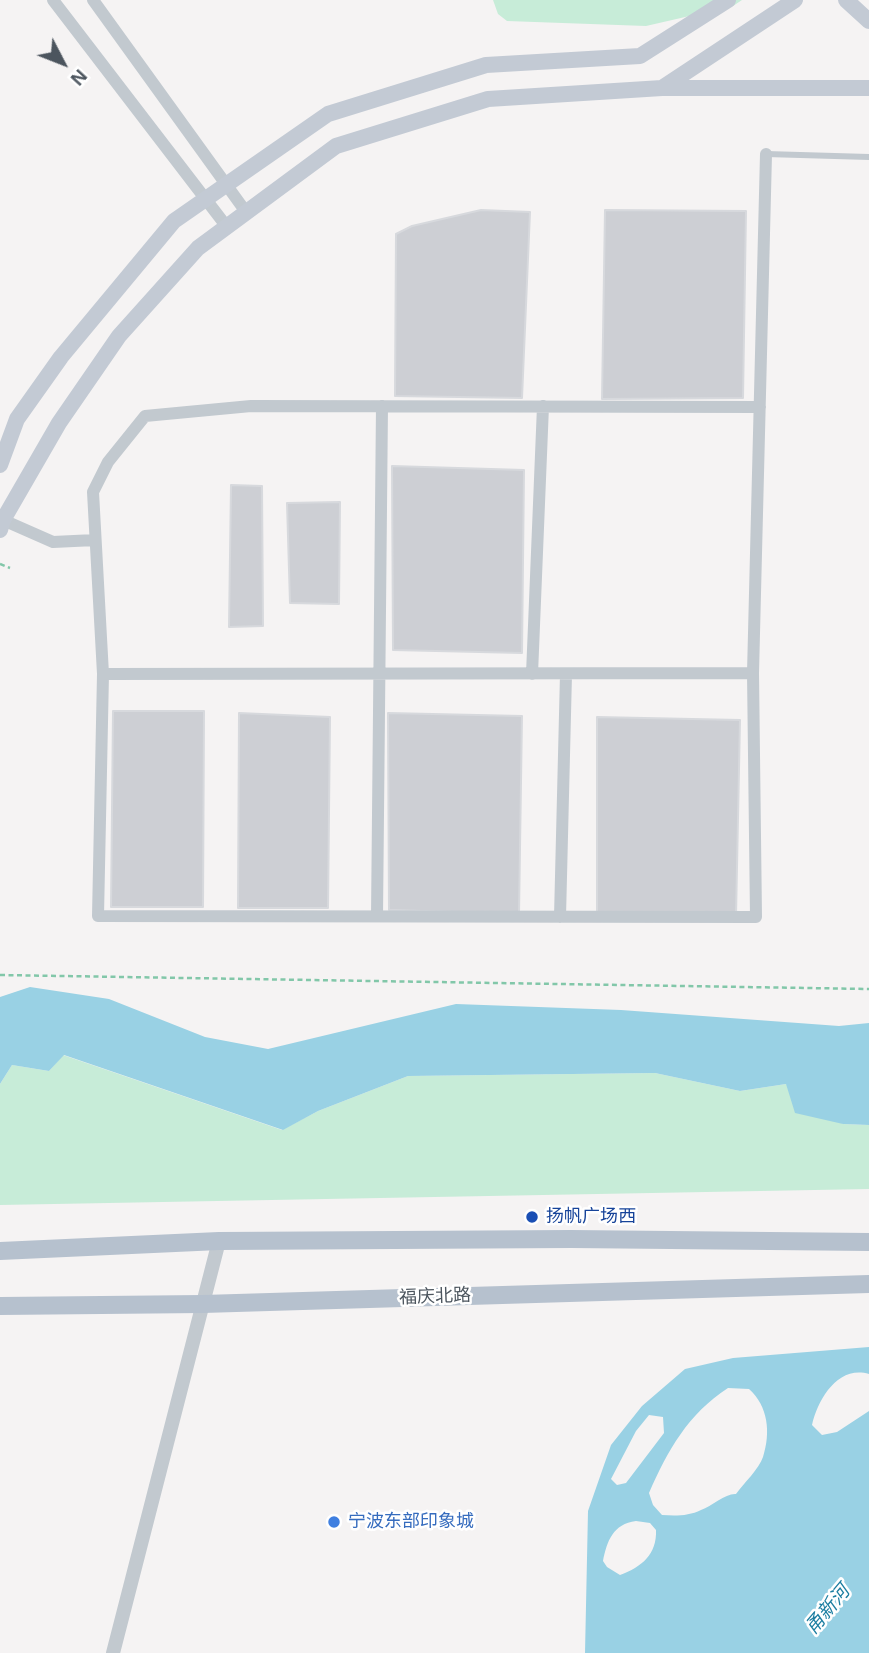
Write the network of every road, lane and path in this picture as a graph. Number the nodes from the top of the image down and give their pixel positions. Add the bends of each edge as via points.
1 (53, 0) edge
2 (93, 0) edge
3 (728, 0) edge
4 (795, 0) edge
5 (846, 0) edge
6 (869, 21) edge
7 (662, 88) junction
8 (869, 88) edge
9 (766, 154) joint
10 (869, 157) edge
11 (226, 185) junction
12 (206, 200) junction
13 (246, 212) junction
14 (227, 228) junction
15 (382, 406) junction
16 (543, 406) junction
17 (760, 407) junction
18 (0, 465) edge
19 (1, 525) edge
20 (95, 540) junction
21 (0, 564) edge
22 (10, 568) dead end
23 (753, 673) junction
24 (103, 674) junction
25 (379, 674) junction
26 (532, 674) junction
27 (566, 674) junction
28 (377, 916) junction
29 (560, 917) junction
30 (0, 975) edge
31 (869, 989) edge
32 (219, 1241) junction
33 (869, 1242) edge
34 (0, 1251) edge
35 (869, 1284) edge
36 (203, 1304) junction
37 (0, 1306) edge
38 (113, 1653) edge

1 - 12 street
2 - 11 street
3 - 11 main road via 640,56 486,65 328,114
4 - 7 main road
5 - 6 main road
7 - 8 main road
7 - 13 main road via 488,99 336,146
9 - 10 lane
9 - 17 street
11 - 12 main road
11 - 13 street
12 - 14 street
12 - 18 main road via 174,221 61,357 17,419
13 - 14 main road
14 - 19 main road via 198,248 119,336 59,423
15 - 16 street
15 - 20 street via 251,406 145,416 108,462 93,492
15 - 25 street
16 - 17 street
16 - 26 street
17 - 23 street
19 - 20 street via 53,542
20 - 24 street
21 - 22 path
23 - 27 street
23 - 29 street via 756,917
24 - 25 street
24 - 28 street via 98,916
25 - 26 street
25 - 28 street
26 - 27 street
27 - 29 street
28 - 29 street
30 - 31 path
32 - 33 main road via 571,1238
32 - 34 main road
32 - 36 street
35 - 36 main road, 福庆北路
36 - 37 main road, 福庆北路
36 - 38 street

